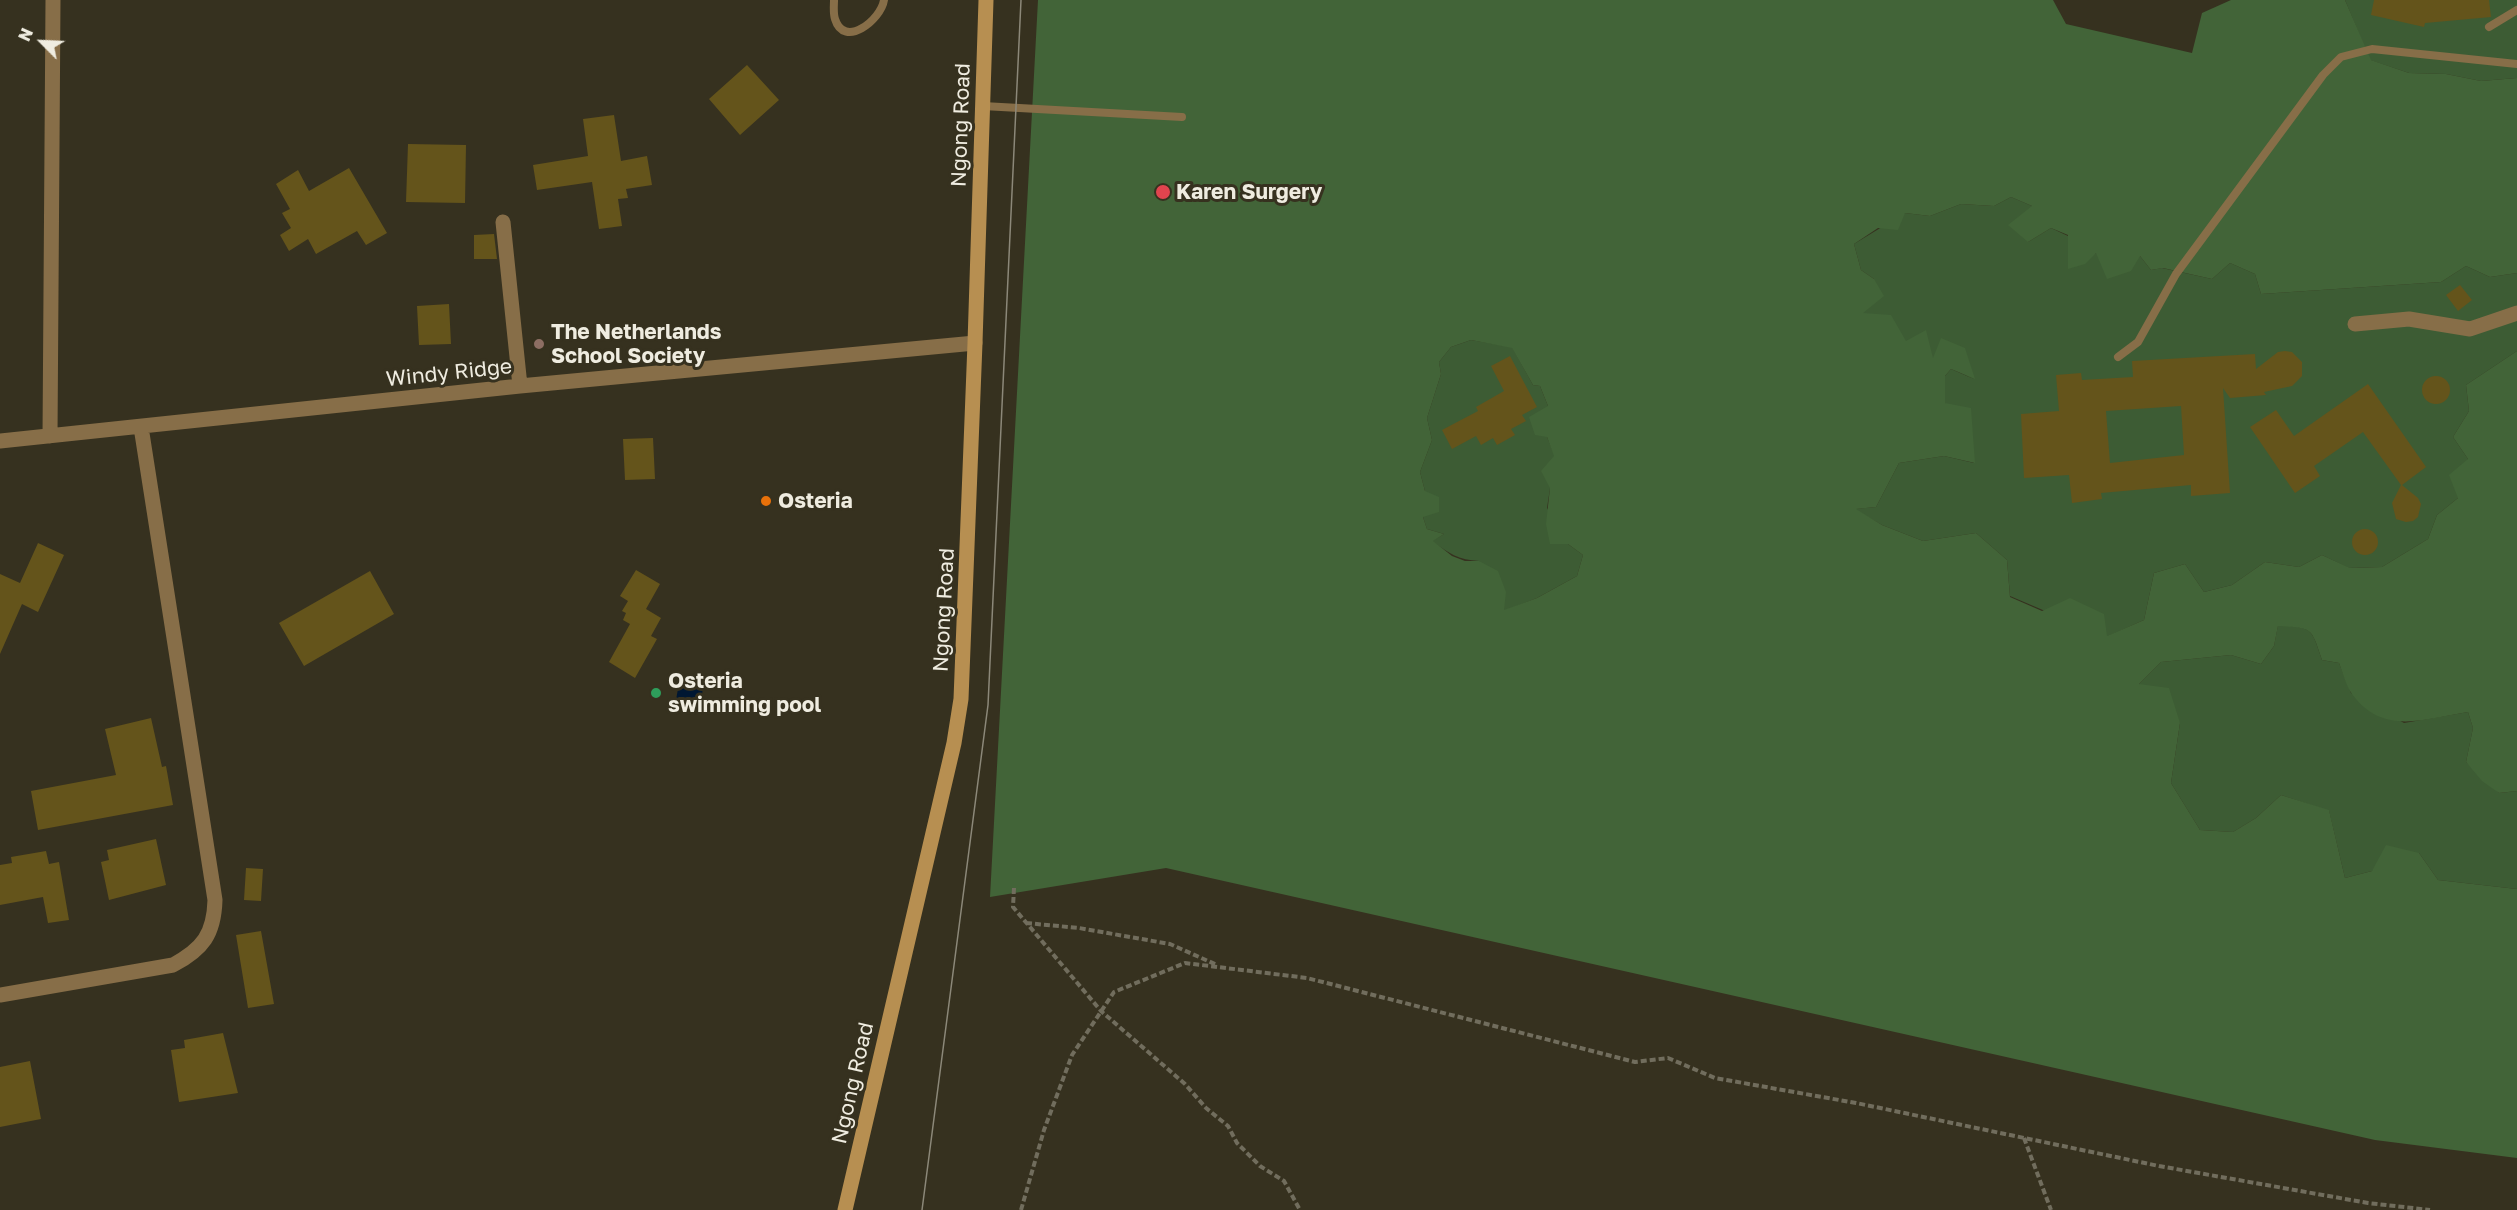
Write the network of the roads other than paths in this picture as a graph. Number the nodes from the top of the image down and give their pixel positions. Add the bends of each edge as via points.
1 (53, 0) edge
2 (834, 0) edge
3 (884, 0) edge
4 (986, 0) edge
5 (2517, 10) edge
6 (2489, 27) dead end
7 (2517, 63) edge
8 (983, 106) junction
9 (1182, 117) dead end
10 (503, 222) dead end
11 (2517, 313) edge
12 (2355, 324) dead end
13 (975, 343) junction
14 (2118, 357) dead end
15 (520, 386) junction
16 (141, 427) junction
17 (50, 436) junction
18 (0, 441) edge
19 (0, 996) edge
20 (845, 1210) edge

1 - 17 street
2 - 3 lane via 835,21 851,32 865,29 883,9
4 - 8 main road, Ngong Road
5 - 6 lane
7 - 14 lane via 2372,49 2341,57 2323,75 2176,273 2138,342
8 - 9 lane
8 - 13 main road, Ngong Road
10 - 15 street
11 - 12 street via 2470,329 2409,319
13 - 15 street, Windy Ridge
13 - 20 main road, Ngong Road via 961,699
15 - 16 street, Windy Ridge
16 - 17 street, Windy Ridge
16 - 19 street via 215,900 215,922 203,944 173,965
17 - 18 street, Windy Ridge

